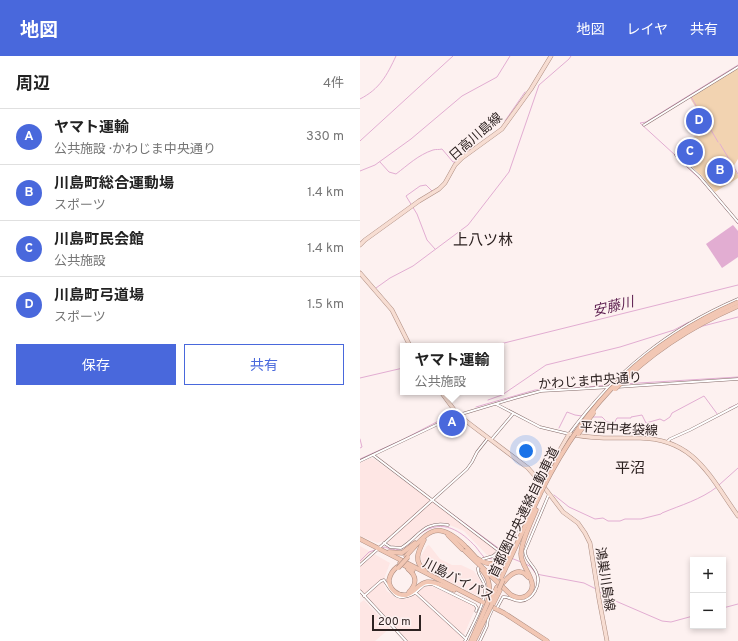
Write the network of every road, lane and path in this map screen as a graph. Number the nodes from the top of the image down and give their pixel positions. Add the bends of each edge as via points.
1 (551, 56) edge
2 (738, 67) edge
3 (644, 125) dead end
4 (676, 155) dead end
5 (738, 222) edge
6 (360, 245) edge
7 (360, 273) edge
8 (738, 301) edge
9 (738, 306) edge
10 (408, 343) edge
11 (738, 379) edge
12 (608, 388) junction
13 (443, 395) edge
14 (496, 404) junction
15 (738, 405) edge
16 (513, 414) junction
17 (458, 415) junction
18 (569, 434) junction
19 (490, 439) junction
20 (668, 441) junction
21 (373, 455) junction
22 (360, 461) edge
23 (541, 483) junction
24 (543, 491) junction
25 (549, 493) junction
26 (432, 500) junction
27 (536, 510) junction
28 (738, 516) edge
29 (448, 525) dead end
30 (423, 539) junction
31 (360, 541) edge
32 (518, 542) junction
33 (384, 543) junction
34 (379, 550) junction
35 (465, 550) junction
36 (500, 550) junction
37 (475, 556) junction
38 (485, 558) dead end
39 (512, 558) junction
40 (360, 565) edge
41 (403, 565) junction
42 (397, 567) junction
43 (478, 568) dead end
44 (433, 577) junction
45 (503, 580) junction
46 (454, 590) junction
47 (499, 590) junction
48 (360, 591) edge
49 (415, 593) junction
50 (364, 596) junction
51 (503, 597) junction
52 (482, 603) junction
53 (491, 603) junction
54 (494, 610) junction
55 (476, 611) dead end
56 (477, 633) junction
57 (466, 640) edge
58 (406, 641) edge
59 (471, 641) edge
60 (474, 641) edge
61 (480, 641) edge
62 (543, 641) edge
63 (547, 641) edge
64 (607, 641) edge

1 - 6 main road, 日高川島線 via 531,90 502,129 462,158 438,189
2 - 3 street
4 - 5 street via 700,176
7 - 10 main road via 392,310
8 - 12 street via 714,310 676,331 638,359
8 - 24 highway, 首都圏中央連絡自動車道, bridge via 678,334 653,351 622,378 580,426 561,455
9 - 24 highway, 首都圏中央連絡自動車道, bridge via 680,336 627,376 582,427
11 - 12 street, かわじま中央通り
12 - 14 street, かわじま中央通り via 541,392
12 - 18 street
13 - 17 main road, 鴻巣川島線
14 - 16 street
14 - 17 street, かわじま中央通り
15 - 20 street
16 - 18 street via 540,427
16 - 19 street
17 - 19 main road, 鴻巣川島線
17 - 21 street, かわじま中央通り
18 - 20 main road, 平沼中老袋線 via 592,438 646,438
18 - 23 main road, 平沼中老袋線
19 - 23 main road, 鴻巣川島線 via 528,468
19 - 26 street via 477,452 470,466
20 - 28 main road, 平沼中老袋線 via 698,461
21 - 22 street, かわじま中央通り
21 - 26 street
23 - 25 main road, 鴻巣川島線
23 - 36 street via 512,539
24 - 27 highway, 首都圏中央連絡自動車道
24 - 32 highway, 首都圏中央連絡自動車道
25 - 51 street via 525,551 526,558 537,573 535,590 529,598 521,601
25 - 64 main road, 鴻巣川島線 via 563,512 580,526 589,540
26 - 33 street
26 - 36 street
27 - 35 highway via 521,555 532,586 524,596 519,598 507,592
27 - 39 highway, 首都圏中央連絡自動車道
29 - 33 street via 430,526 401,548 390,547
30 - 34 highway via 402,553
30 - 35 highway via 435,531 442,530 450,533
30 - 42 highway, bridge
30 - 44 highway via 417,561
31 - 34 highway, 川島バイパス
32 - 37 highway via 507,558 496,565 485,563
32 - 39 highway, 首都圏中央連絡自動車道
33 - 34 street
34 - 40 street
34 - 41 highway, 川島バイパス
34 - 44 highway, 川島バイパス
35 - 37 highway
35 - 53 highway via 488,581
36 - 38 street
37 - 45 highway via 513,594 522,595 527,592 530,585 524,572 513,573
39 - 45 highway, 首都圏中央連絡自動車道
41 - 42 highway via 413,573 415,580 409,592 399,592 393,587 392,577
41 - 46 highway, 川島バイパス
42 - 46 highway via 389,580 392,589 399,595 410,594 428,582
43 - 52 street via 486,590
44 - 52 highway, 川島バイパス
45 - 47 highway, 首都圏中央連絡自動車道, bridge
46 - 52 highway, 川島バイパス
47 - 51 street
47 - 53 highway, 首都圏中央連絡自動車道
48 - 50 street
49 - 50 street via 406,597 397,596 390,592 384,580
49 - 55 street via 424,585 432,584 475,604
49 - 57 street
50 - 58 street
51 - 54 street
52 - 54 highway, 川島バイパス
52 - 57 street
53 - 56 highway, bridge
53 - 56 highway, 首都圏中央連絡自動車道, bridge
54 - 61 street
54 - 62 highway, 川島バイパス
54 - 63 highway, 川島バイパス
56 - 59 highway, 首都圏中央連絡自動車道
56 - 60 highway, 首都圏中央連絡自動車道

